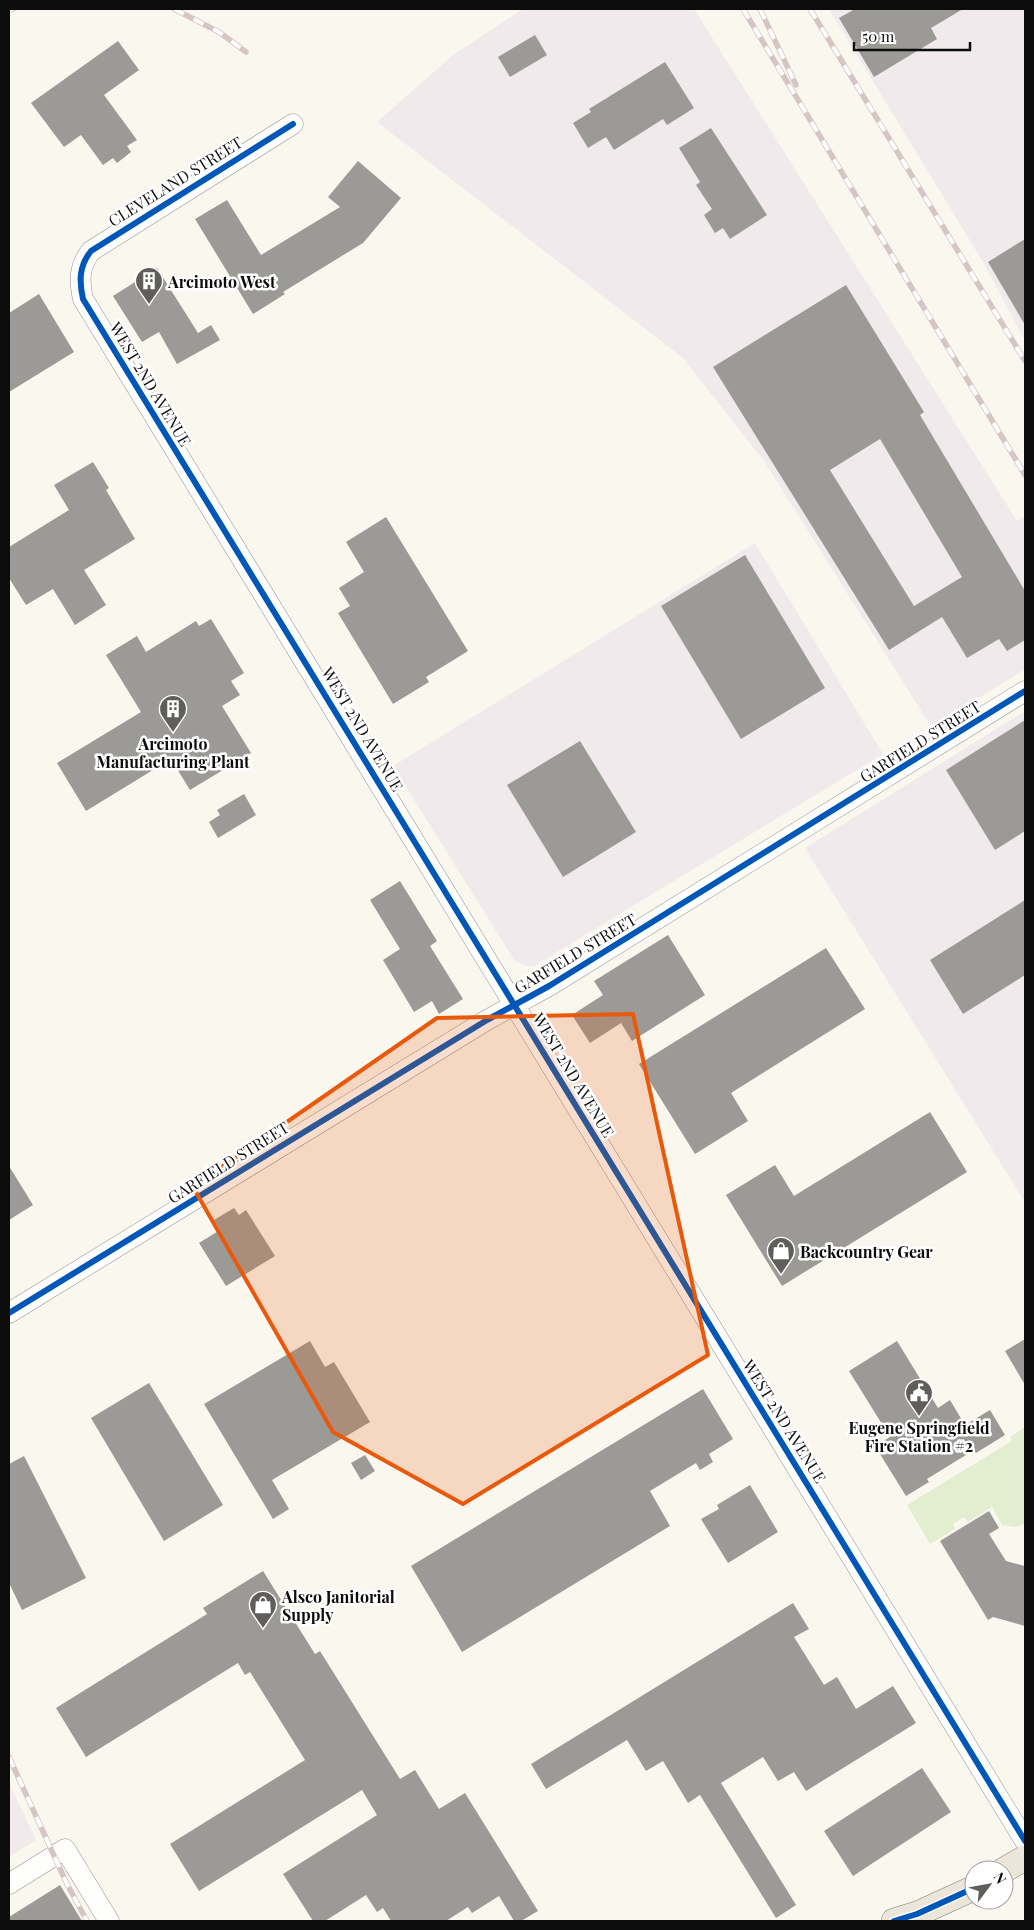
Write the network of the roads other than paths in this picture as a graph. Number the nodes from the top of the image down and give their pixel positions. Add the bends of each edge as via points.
1 (293, 124) dead end
2 (81, 269) joint
3 (1025, 691) edge
4 (515, 1005) junction
5 (9, 1313) edge
6 (1025, 1841) edge
7 (1025, 1858) edge
8 (1014, 1864) edge
9 (9, 1884) edge
10 (964, 1893) edge
11 (109, 1921) edge
12 (894, 1921) edge

1 - 2 street, CLEVELAND STREET via 102,242 84,258
2 - 4 street, WEST 2ND AVENUE via 79,283 83,298
3 - 4 street, GARFIELD STREET
4 - 5 street, GARFIELD STREET
4 - 6 street, WEST 2ND AVENUE
7 - 8 main road
9 - 11 street via 65,1850
10 - 12 main road

